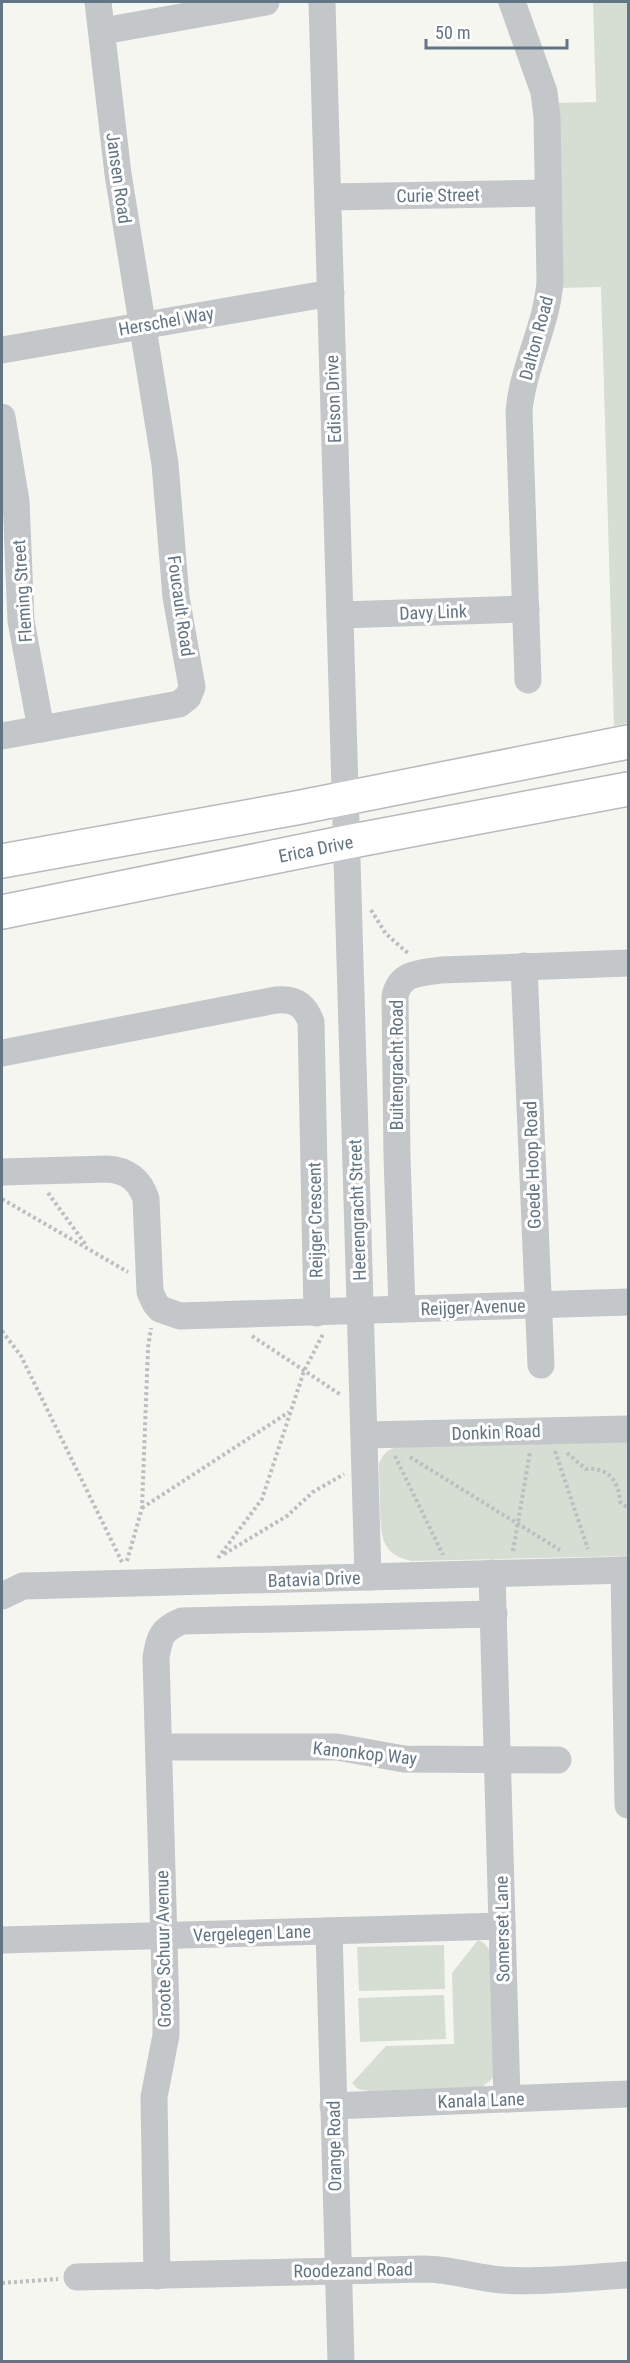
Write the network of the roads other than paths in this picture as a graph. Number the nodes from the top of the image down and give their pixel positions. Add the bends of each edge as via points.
1 (98, 2) edge
2 (266, 2) edge
3 (322, 2) edge
4 (512, 2) edge
5 (103, 31) junction
6 (548, 193) junction
7 (328, 197) junction
8 (330, 293) junction
9 (142, 325) junction
10 (2, 350) edge
11 (2, 417) edge
12 (526, 609) junction
13 (339, 615) junction
14 (528, 680) dead end
15 (41, 729) junction
16 (2, 736) edge
17 (628, 742) edge
18 (628, 789) edge
19 (345, 797) junction
20 (347, 842) junction
21 (2, 861) edge
22 (2, 912) edge
23 (628, 963) edge
24 (524, 966) junction
25 (2, 1053) edge
26 (2, 1172) edge
27 (628, 1302) edge
28 (537, 1305) junction
29 (402, 1309) junction
30 (360, 1310) junction
31 (323, 1313) junction
32 (541, 1365) dead end
33 (628, 1429) edge
34 (363, 1435) junction
35 (626, 1570) edge
36 (502, 1573) junction
37 (368, 1577) junction
38 (2, 1596) edge
39 (494, 1614) junction
40 (156, 1657) joint
41 (159, 1747) junction
42 (498, 1760) junction
43 (558, 1760) dead end
44 (628, 1805) edge
45 (502, 1926) junction
46 (329, 1931) junction
47 (162, 1935) junction
48 (2, 1940) edge
49 (628, 2094) edge
50 (507, 2099) junction
51 (333, 2106) junction
52 (337, 2270) junction
53 (628, 2275) edge
54 (157, 2276) junction
55 (77, 2277) road end
56 (341, 2361) edge

1 - 5 street
2 - 5 street
3 - 7 street, Edison Drive
4 - 6 street, Dalton Road via 544,92
5 - 9 street, Jansen Road via 118,174
6 - 7 street, Curie Street
6 - 12 street, Dalton Road via 548,303 521,391 519,411
7 - 8 street, Edison Drive
8 - 9 street, Herschel Way
8 - 13 street, Edison Drive
9 - 10 street, Herschel Way
9 - 15 street, Foucault Road via 169,487 176,597 191,692 179,704
11 - 15 street, Fleming Street via 16,501 21,621
12 - 13 street, Davy Link
12 - 14 street, Dalton Road
13 - 19 street, Edison Drive
15 - 16 street, Foucault Road
17 - 19 main road
18 - 20 main road, Erica Drive
19 - 20 street, Heerengracht Street
19 - 21 main road
20 - 22 main road, Erica Drive
20 - 30 street, Heerengracht Street
23 - 24 street, Buitengracht Road
24 - 28 street, Goede Hoop Road
24 - 29 street, Buitengracht Road via 410,974 395,996
25 - 31 street, Reijger Crescent via 276,1000 291,1000 303,1007 311,1022
26 - 31 street via 115,1170 138,1182 146,1199 152,1290 166,1313
27 - 28 street, Reijger Avenue
28 - 29 street, Reijger Avenue
28 - 32 street, Goede Hoop Road
29 - 30 street, Reijger Avenue
30 - 31 street, Reijger Avenue
30 - 34 street, Heerengracht Street
33 - 34 street, Donkin Road
34 - 37 street, Heerengracht Street
35 - 36 street, Batavia Drive via 577,1565
35 - 44 street
36 - 37 street, Batavia Drive
36 - 39 street, Somerset Lane
37 - 38 street, Batavia Drive via 23,1586
39 - 40 street, Batavia Drive via 182,1621 166,1628 159,1639
39 - 42 street, Somerset Lane
40 - 41 street, Groote Schuur Avenue
41 - 42 street, Kanonkop Way via 336,1747 404,1759
41 - 47 street, Groote Schuur Avenue
42 - 43 street
42 - 45 street, Somerset Lane
45 - 46 street, Vergelegen Lane
45 - 50 street, Somerset Lane
46 - 47 street, Vergelegen Lane
46 - 51 street, Orange Road
47 - 48 street, Vergelegen Lane
47 - 54 street, Groote Schuur Avenue via 166,2035 154,2097
49 - 50 street, Kanala Lane
50 - 51 street, Kanala Lane
51 - 52 street, Orange Road
52 - 53 street, Roodezand Road via 445,2269 506,2280
52 - 54 street, Roodezand Road
52 - 56 street, Orange Road
54 - 55 street, Roodezand Road

